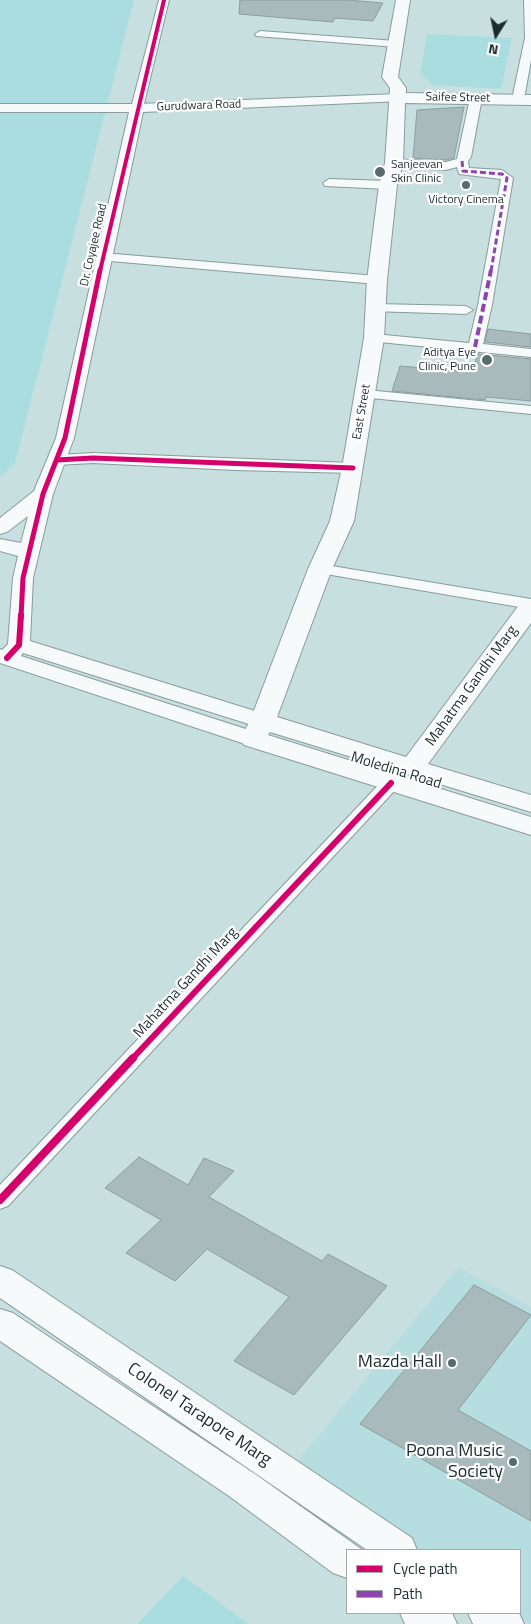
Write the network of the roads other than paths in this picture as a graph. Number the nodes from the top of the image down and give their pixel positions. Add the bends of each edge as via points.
1 (164, 0) edge
2 (403, 0) edge
3 (529, 0) edge
4 (260, 34) dead end
5 (396, 44) junction
6 (402, 88) junction
7 (476, 98) junction
8 (524, 100) edge
9 (0, 108) edge
10 (136, 108) junction
11 (462, 160) junction
12 (394, 163) junction
13 (329, 183) dead end
14 (388, 185) junction
15 (102, 257) junction
16 (377, 280) junction
17 (376, 308) junction
18 (466, 310) dead end
19 (374, 338) junction
20 (475, 348) junction
21 (531, 353) edge
22 (366, 394) junction
23 (531, 410) edge
24 (57, 460) junction
25 (353, 468) junction
26 (43, 494) junction
27 (0, 528) edge
28 (0, 545) edge
29 (29, 554) junction
30 (320, 569) junction
31 (531, 605) edge
32 (9, 653) edge
33 (258, 730) junction
34 (413, 766) junction
35 (391, 783) junction
36 (531, 804) edge
37 (531, 826) edge
38 (0, 1200) edge
39 (0, 1280) edge
40 (0, 1323) edge
41 (397, 1549) edge
42 (346, 1559) edge
43 (422, 1614) edge
44 (489, 1614) edge
45 (437, 1624) edge
46 (504, 1624) edge

1 - 10 street, Dr. Coyajee Road
2 - 5 main road, East Street
3 - 8 street, Saifee Street via 530,38
4 - 5 street
5 - 6 main road, East Street via 390,77
6 - 7 main road, Saifee Street
6 - 10 street, Gurudwara Road
6 - 12 main road, East Street
7 - 8 main road, Saifee Street
7 - 11 street via 466,157
9 - 10 street, Gurudwara Road
10 - 15 street, Dr. Coyajee Road
11 - 12 street via 446,166
11 - 20 street via 462,171 502,174 507,178
12 - 14 main road, East Street
13 - 14 street
14 - 16 main road, East Street
15 - 16 street
15 - 24 street, Dr. Coyajee Road via 65,438
16 - 17 main road, East Street
17 - 18 street
17 - 19 main road, East Street
19 - 20 street
19 - 22 main road, East Street
20 - 21 street
22 - 23 street
22 - 25 main road, East Street
24 - 25 street via 93,458
24 - 26 street, Dr. Coyajee Road
25 - 30 main road, East Street via 342,521
26 - 27 street
26 - 29 street, Dr. Coyajee Road
28 - 29 street
29 - 32 street, Dr. Coyajee Road
30 - 31 street
30 - 33 main road, East Street via 304,618
31 - 34 main road, Mahatma Gandhi Marg
32 - 33 street, Moledina Road
33 - 34 main road, Moledina Road
33 - 35 main road, Moledina Road
34 - 36 main road, Moledina Road
35 - 37 main road, Moledina Road
35 - 38 street, Mahatma Gandhi Marg
39 - 41 main road, Colonel Tarapore Marg
40 - 42 main road via 242,1485
43 - 45 main road
44 - 46 main road

